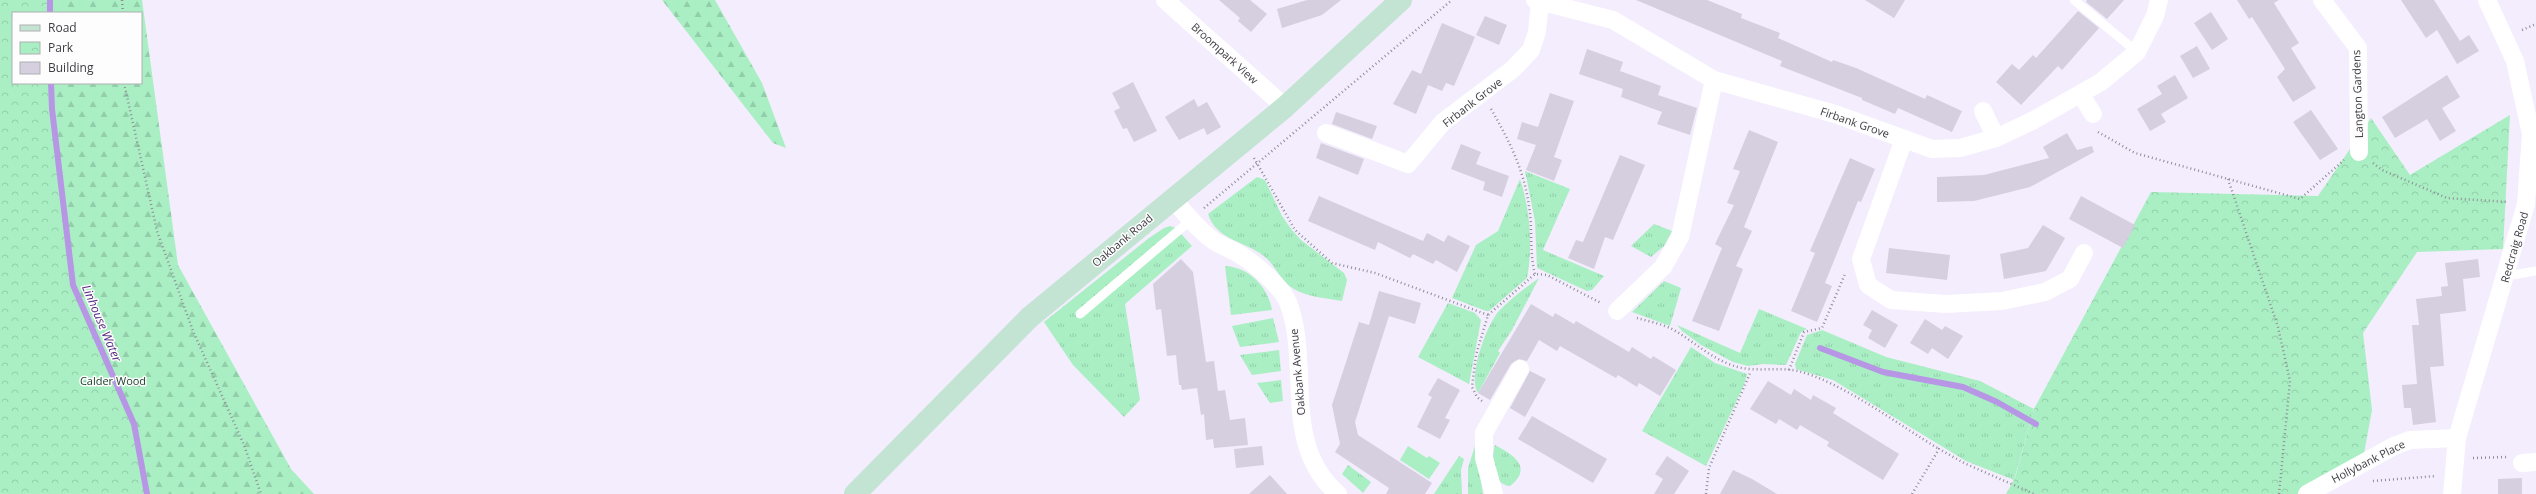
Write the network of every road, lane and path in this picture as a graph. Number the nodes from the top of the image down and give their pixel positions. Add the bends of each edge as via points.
1 (122, 0) edge
2 (1165, 0) edge
3 (1401, 0) edge
4 (1452, 0) edge
5 (1538, 0) edge
6 (2074, 0) edge
7 (2159, 0) edge
8 (2322, 0) edge
9 (2487, 0) edge
10 (123, 12) edge
11 (2137, 52) junction
12 (1714, 80) junction
13 (124, 84) edge
14 (2528, 89) edge
15 (1482, 94) junction
16 (2081, 94) junction
17 (1285, 107) junction
18 (1983, 111) dead end
19 (2094, 122) joint
20 (1326, 133) dead end
21 (1904, 138) junction
22 (1996, 138) junction
23 (1244, 140) junction
24 (2359, 152) junction
25 (1258, 164) junction
26 (2228, 179) junction
27 (1172, 198) junction
28 (2526, 204) junction
29 (1191, 220) junction
30 (2084, 253) dead end
31 (1863, 267) junction
32 (2536, 271) edge
33 (1536, 274) junction
34 (2506, 276) junction
35 (1617, 311) junction
36 (1080, 314) dead end
37 (1488, 316) junction
38 (1520, 369) dead end
39 (1789, 370) junction
40 (1751, 371) junction
41 (1498, 410) junction
42 (2457, 438) junction
43 (1939, 449) junction
44 (2529, 462) edge
45 (2453, 467) junction
46 (2370, 481) dead end
47 (261, 494) edge
48 (855, 494) edge
49 (1338, 494) edge
50 (1494, 494) edge
51 (1706, 494) edge
52 (1912, 494) edge
53 (2034, 494) edge
54 (2278, 494) edge
55 (2307, 494) edge
56 (2452, 494) edge

1 - 10 path
2 - 17 street, Broompark View
3 - 17 street, Oakbank Road
4 - 25 path
5 - 12 street, Firbank Grove via 1613,20
5 - 15 street, Firbank Grove via 1538,32 1531,50 1513,69
6 - 11 lane
7 - 11 street via 2155,16
8 - 24 street, Langton Gardens via 2358,48
9 - 14 street, Redcraig Road
11 - 16 street via 2101,82
12 - 21 street, Firbank Grove via 1835,114
12 - 35 street via 1680,237 1663,267
13 - 47 path via 157,231 192,332 244,445
14 - 28 street, Redcraig Road via 2531,134
15 - 20 street, Firbank Grove via 1443,122 1408,164
15 - 33 path via 1511,143 1523,177 1529,206 1532,260
16 - 19 street
16 - 22 street, Firbank Grove
17 - 23 street, Oakbank Road
18 - 22 street
19 - 26 path via 2135,153
21 - 22 street, Firbank Grove via 1932,149 1960,148
21 - 31 street via 1861,259
23 - 25 path
23 - 27 street, Oakbank Road
24 - 26 path via 2337,163 2300,200
24 - 28 path via 2382,170 2448,198
25 - 29 path
25 - 37 path via 1295,230 1332,263 1375,273
26 - 54 path via 2278,327 2290,381
27 - 29 street, Oakbank Avenue
27 - 48 street, Oakbank Road via 1030,317
28 - 34 street, Redcraig Road
29 - 36 lane
29 - 49 street, Oakbank Avenue via 1215,242 1239,254 1268,276 1288,302 1295,337 1301,418 1306,446 1319,470
30 - 31 street via 2070,279 2045,292 2002,301 1946,304 1891,300 1868,285
31 - 39 path via 1846,270 1822,328 1804,332
32 - 34 lane
33 - 35 path via 1547,275
33 - 37 path
34 - 42 street, Redcraig Road
35 - 40 path via 1671,328 1708,354 1729,365
37 - 41 path via 1476,355 1472,387 1477,397
38 - 41 street
39 - 40 path via 1775,368
39 - 43 path via 1826,381
40 - 51 path via 1709,468
41 - 50 street via 1484,434 1484,458
42 - 45 street, Redcraig Road
42 - 55 street, Hollybank Place via 2410,440 2394,446
43 - 52 path
43 - 53 path
44 - 45 path via 2517,456
45 - 46 path
45 - 56 street, Redcraig Road

